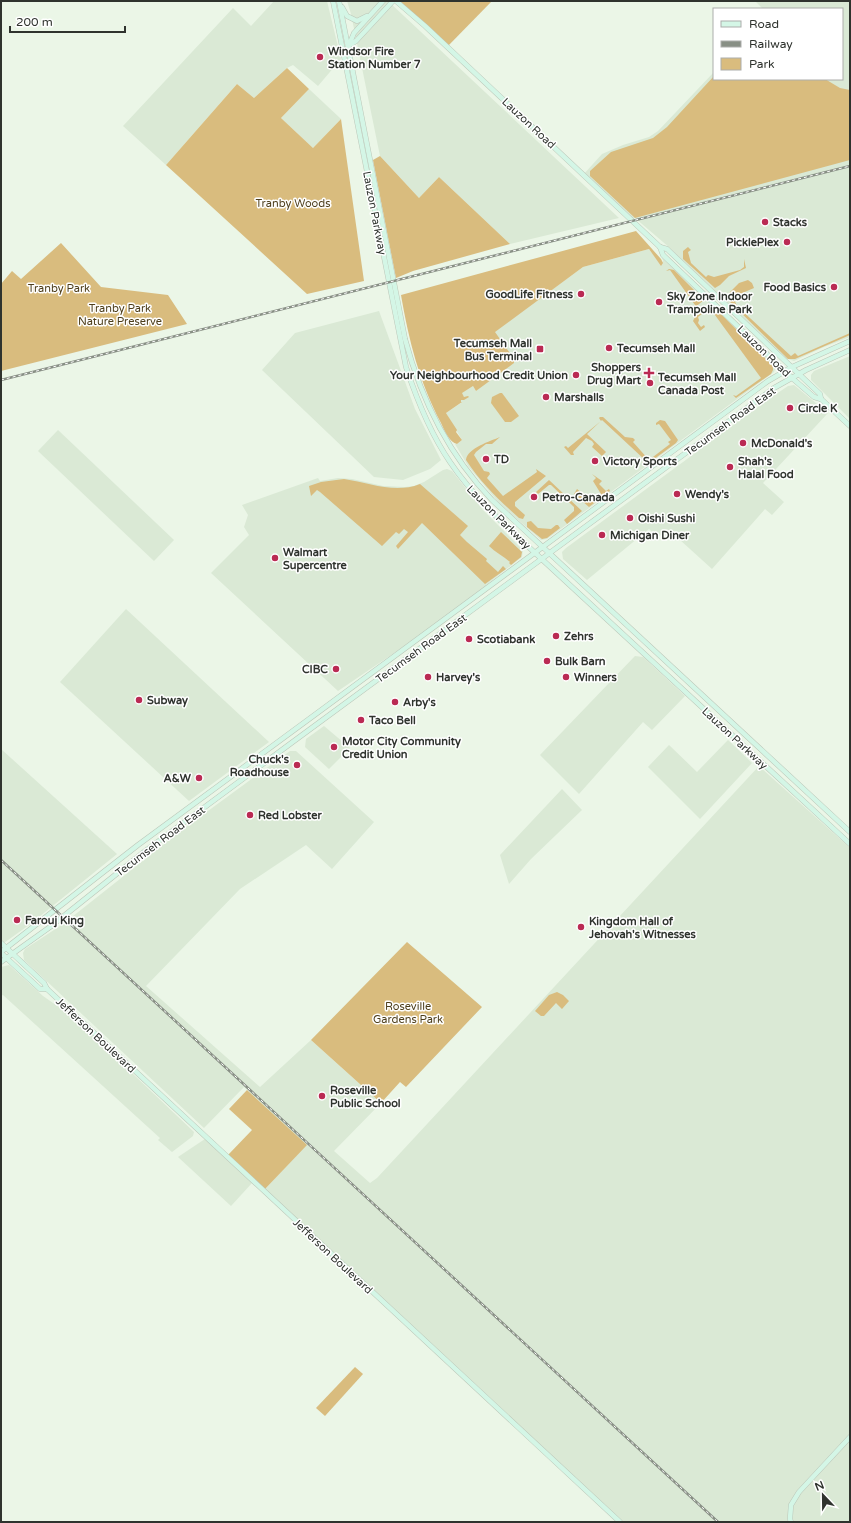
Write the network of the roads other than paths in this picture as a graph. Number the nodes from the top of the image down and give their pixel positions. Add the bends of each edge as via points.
1 (333, 1) edge
2 (383, 1) edge
3 (393, 1) edge
4 (396, 1) edge
5 (340, 2) edge
6 (371, 14) junction
7 (349, 45) junction
8 (342, 47) junction
9 (660, 247) junction
10 (850, 341) edge
11 (850, 350) edge
12 (792, 367) junction
13 (785, 371) junction
14 (799, 374) junction
15 (792, 378) junction
16 (821, 399) junction
17 (850, 426) edge
18 (543, 547) junction
19 (535, 553) junction
20 (550, 554) junction
21 (542, 560) junction
22 (850, 832) edge
23 (850, 844) edge
24 (1, 943) edge
25 (6, 948) junction
26 (1, 952) edge
27 (12, 953) junction
28 (6, 958) junction
29 (1, 962) edge
30 (47, 989) junction
31 (850, 1437) edge
32 (620, 1522) edge
33 (791, 1522) edge

1 - 8 main road, Lauzon Parkway
2 - 6 main road
3 - 7 main road
4 - 9 main road, Lauzon Road
5 - 6 main road via 351,18 357,21
5 - 7 main road, Lauzon Parkway
6 - 7 main road via 354,33
7 - 8 main road
7 - 18 main road, Lauzon Parkway via 405,339 426,401 450,447 478,485
8 - 19 main road, Lauzon Parkway via 399,340 418,404 450,462 471,491
9 - 12 main road, Lauzon Road via 667,249
9 - 13 main road, Lauzon Road via 663,255
10 - 12 main road, Tecumseh Road East
11 - 14 main road, Tecumseh Road East
12 - 13 main road, Tecumseh Road East
12 - 14 main road, Lauzon Road
13 - 15 main road, Lauzon Road
13 - 18 main road, Tecumseh Road East
14 - 15 main road, Tecumseh Road East
14 - 16 main road, Lauzon Road via 820,394
15 - 16 main road, Lauzon Road via 814,397
15 - 20 main road, Tecumseh Road East via 774,388
16 - 17 main road, Lauzon Road
18 - 19 main road, Tecumseh Road East
18 - 20 main road, Lauzon Parkway
19 - 21 main road, Lauzon Parkway
19 - 25 main road, Tecumseh Road East via 138,845
20 - 21 main road, Tecumseh Road East
20 - 22 main road, Lauzon Parkway
21 - 23 main road, Lauzon Parkway
21 - 27 main road, Tecumseh Road East via 150,848
24 - 25 main road, Jefferson Boulevard
25 - 26 main road, Tecumseh Road East
25 - 27 main road, Jefferson Boulevard
26 - 28 main road, Jefferson Boulevard
27 - 28 main road, Tecumseh Road East
27 - 30 main road, Jefferson Boulevard
28 - 29 main road, Tecumseh Road East
28 - 30 main road, Jefferson Boulevard via 40,989
30 - 32 main road, Jefferson Boulevard
31 - 33 main road via 799,1492 791,1505

